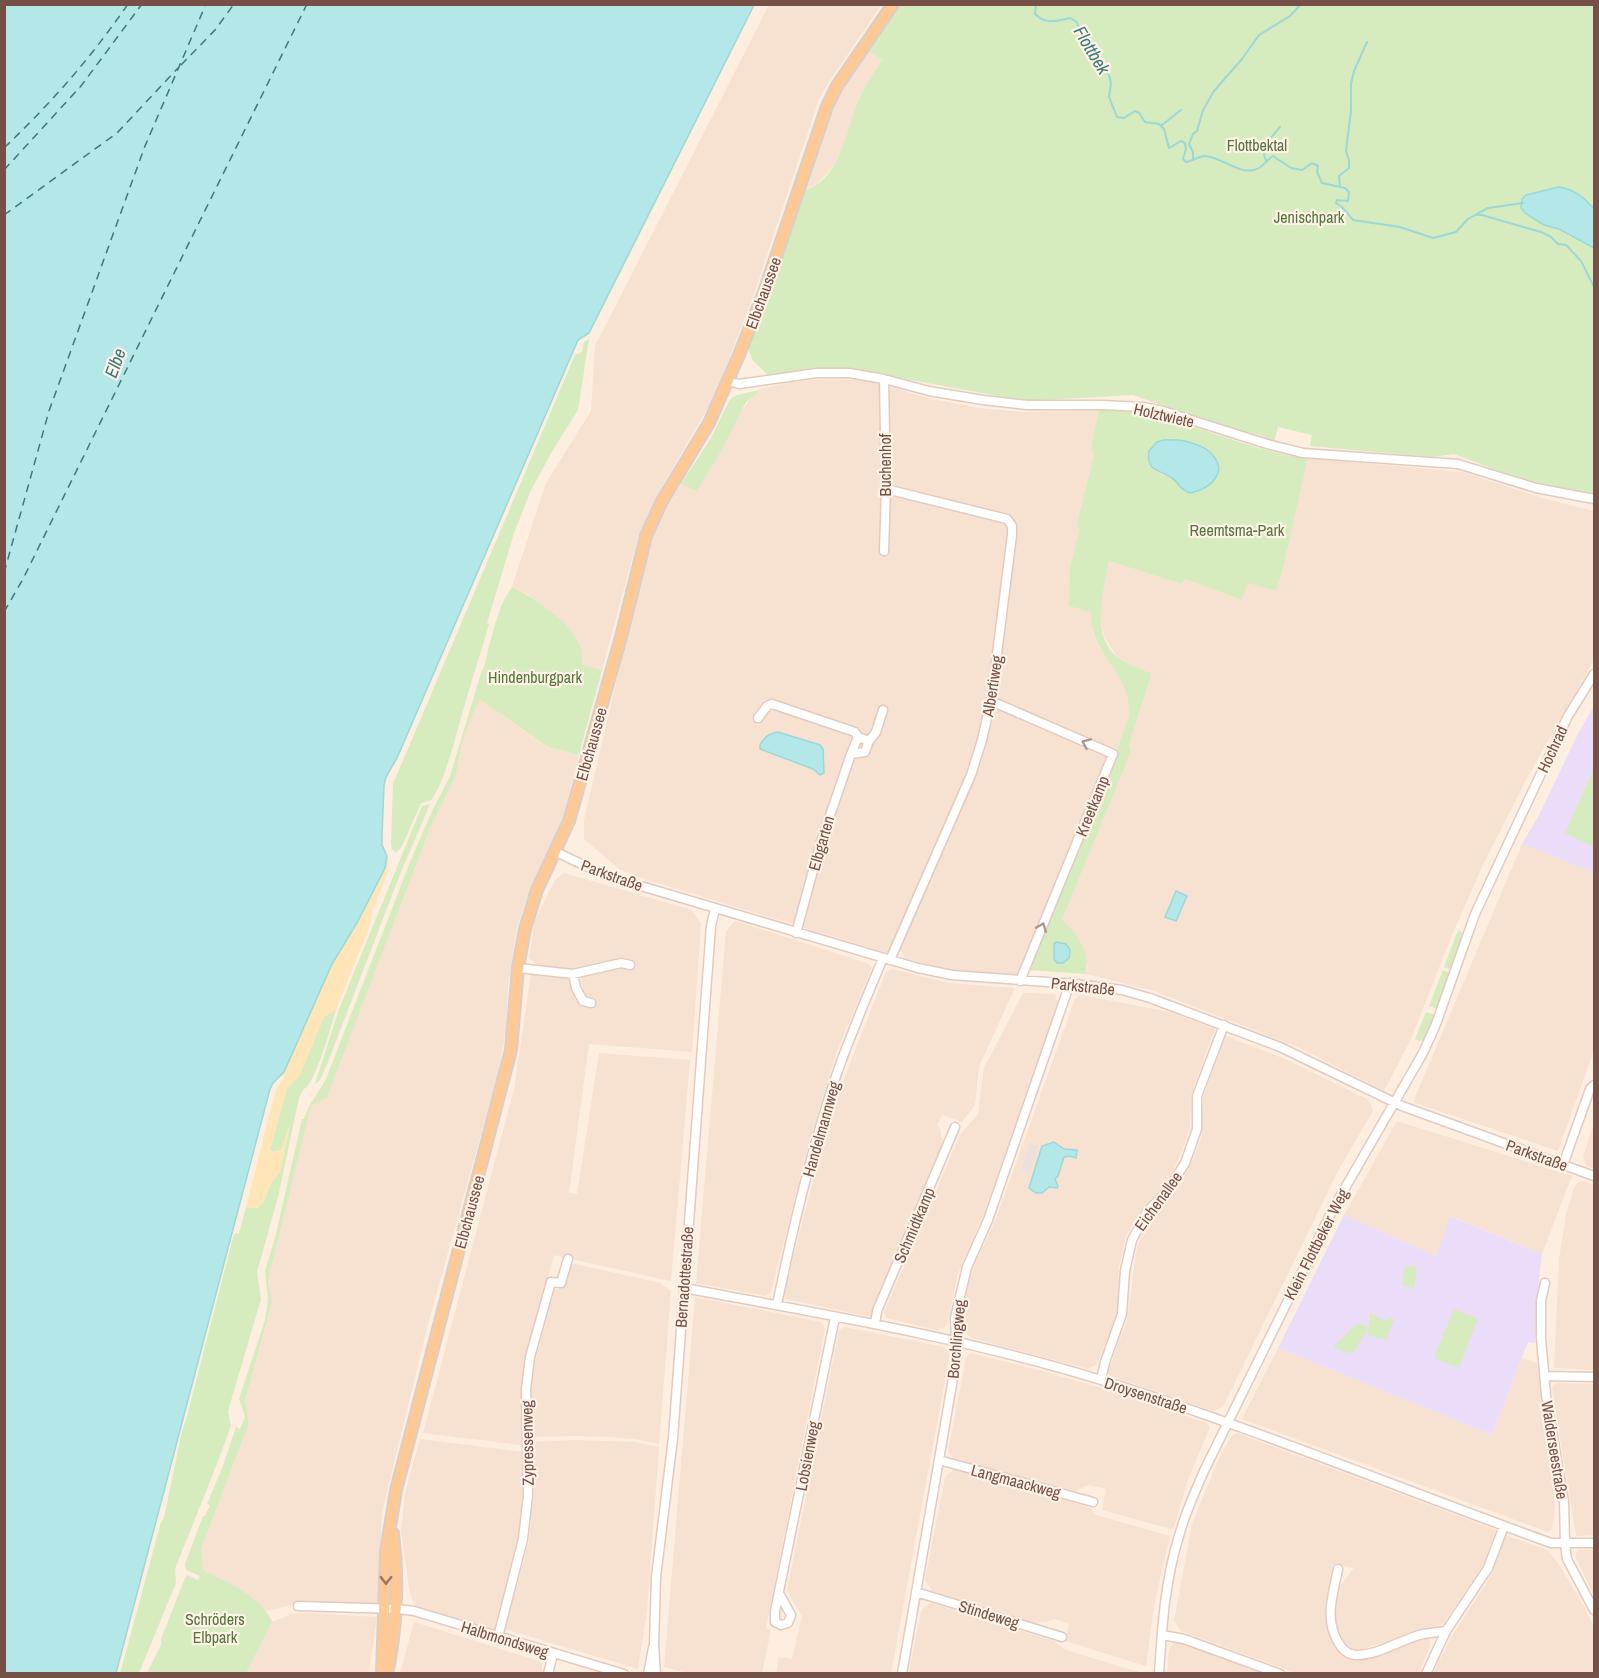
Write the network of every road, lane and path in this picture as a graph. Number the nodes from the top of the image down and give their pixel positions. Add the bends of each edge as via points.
1 (893, 4) edge
2 (884, 379) junction
3 (728, 381) junction
4 (886, 489) junction
5 (1594, 499) edge
6 (884, 551) dead end
7 (1594, 674) edge
8 (992, 701) junction
9 (882, 710) dead end
10 (758, 717) dead end
11 (858, 737) junction
12 (869, 741) junction
13 (851, 754) junction
14 (1515, 828) joint
15 (556, 852) junction
16 (715, 909) junction
17 (796, 933) junction
18 (887, 959) junction
19 (630, 965) dead end
20 (518, 968) junction
21 (573, 974) junction
22 (1020, 981) junction
23 (1070, 983) junction
24 (591, 1003) dead end
25 (1224, 1025) junction
26 (1594, 1085) edge
27 (1394, 1103) junction
28 (955, 1128) dead end
29 (1563, 1165) junction
30 (1594, 1176) edge
31 (568, 1259) dead end
32 (1545, 1283) dead end
33 (684, 1288) junction
34 (777, 1305) junction
35 (835, 1317) junction
36 (875, 1324) junction
37 (956, 1342) junction
38 (1545, 1376) junction
39 (1594, 1377) edge
40 (1101, 1380) junction
41 (1228, 1422) junction
42 (939, 1460) junction
43 (1093, 1502) dead end
44 (392, 1521) junction
45 (1504, 1526) junction
46 (1565, 1544) junction
47 (1594, 1544) edge
48 (1338, 1569) dead end
49 (916, 1592) junction
50 (780, 1594) dead end
51 (297, 1606) dead end
52 (385, 1609) junction
53 (397, 1609) junction
54 (1594, 1610) edge
55 (1446, 1631) junction
56 (1162, 1635) junction
57 (498, 1637) junction
58 (1062, 1637) dead end
59 (654, 1645) junction
60 (553, 1654) junction
61 (382, 1674) edge
62 (388, 1674) edge
63 (548, 1674) edge
64 (624, 1674) edge
65 (648, 1674) edge
66 (656, 1674) edge
67 (902, 1674) edge
68 (1159, 1674) edge
69 (1280, 1674) edge
70 (1426, 1674) edge

1 - 3 main road, Elbchaussee via 827,106 765,289
2 - 3 street, Holztwiete via 849,372 739,384
2 - 4 street, Buchenhof
2 - 5 street, Holztwiete via 929,391 1027,405 1143,407 1303,453 1458,464 1536,488
3 - 15 main road, Elbchaussee via 646,536 572,812
4 - 6 street, Buchenhof
4 - 8 street, Albertiweg via 1007,519 1012,526
7 - 14 street, Hochrad via 1568,716
8 - 18 street, Albertiweg via 971,775
22 -> 8 street, Kreetkamp via 1113,754
9 - 12 street
10 - 11 street via 772,704 855,732
11 - 12 street
11 - 13 street, Elbgarten
12 - 13 street via 865,752
13 - 17 street, Elbgarten
14 - 27 street, Klein Flottbeker Weg via 1475,914 1430,1037
15 - 16 street, Parkstraße via 608,876
15 - 20 main road, Elbchaussee via 530,911
16 - 17 street, Parkstraße
16 - 33 street, Bernadottestraße
17 - 18 street, Parkstraße
18 - 22 street, Parkstraße via 952,975
18 - 34 street, Handelmannweg via 855,1026 821,1122
19 - 21 street via 621,963
20 - 21 street
20 - 44 main road, Elbchaussee via 508,1061 409,1434
21 - 24 street via 579,996 583,1002
22 - 23 street, Parkstraße
23 - 25 street, Parkstraße via 1122,990
23 - 37 street, Borchlingweg via 988,1220 967,1267 955,1318
25 - 27 street, Parkstraße via 1281,1047
25 - 40 street, Eichenallee via 1197,1096 1197,1129 1185,1163 1147,1212 1132,1240 1122,1314
26 - 29 street
27 - 29 street, Parkstraße
27 - 41 street, Klein Flottbeker Weg via 1334,1207
28 - 36 street, Schmidtkamp via 877,1311
29 - 30 street, Parkstraße
31 - 57 street, Zypressenweg via 561,1283 551,1282 530,1357 526,1389 528,1495 523,1539
32 - 38 street, Walderseestraße via 1541,1301
33 - 34 street, Droysenstraße
33 - 59 street, Bernadottestraße via 672,1445 656,1577
34 - 35 street, Droysenstraße
35 - 36 street, Droysenstraße
35 - 50 street, Lobsienweg
36 - 37 street, Droysenstraße
37 - 40 street, Droysenstraße
37 - 42 street, Borchlingweg
38 - 39 street
38 - 46 street, Walderseestraße via 1564,1502
40 - 41 street, Droysenstraße
41 - 45 street, Droysenstraße
41 - 56 street, Klein Flottbeker Weg via 1179,1536 1166,1593
42 - 43 street, Langmaackweg
42 - 49 street, Borchlingweg
44 -> 52 main road, Elbchaussee via 386,1552
44 - 53 main road, Elbchaussee
45 - 46 street, Droysenstraße via 1551,1543
45 - 55 street via 1488,1568
46 - 47 street, Droysenstraße
46 - 54 street, Walderseestraße via 1567,1559
48 - 55 street via 1330,1610 1333,1630 1346,1652 1357,1655 1422,1634
49 - 58 street, Stindeweg
49 - 67 street, Borchlingweg
51 - 52 street, Halbmondsweg
52 - 53 street, Halbmondsweg
52 - 61 main road, Elbchaussee
53 - 57 street, Halbmondsweg
53 - 62 main road, Elbchaussee
55 - 70 street
56 - 68 street, Klein Flottbeker Weg
56 - 69 street via 1184,1639
57 - 60 street, Halbmondsweg
59 - 65 street, Bernadottestraße
59 - 66 street, Bernadottestraße
60 - 63 street
60 - 64 street, Halbmondsweg

